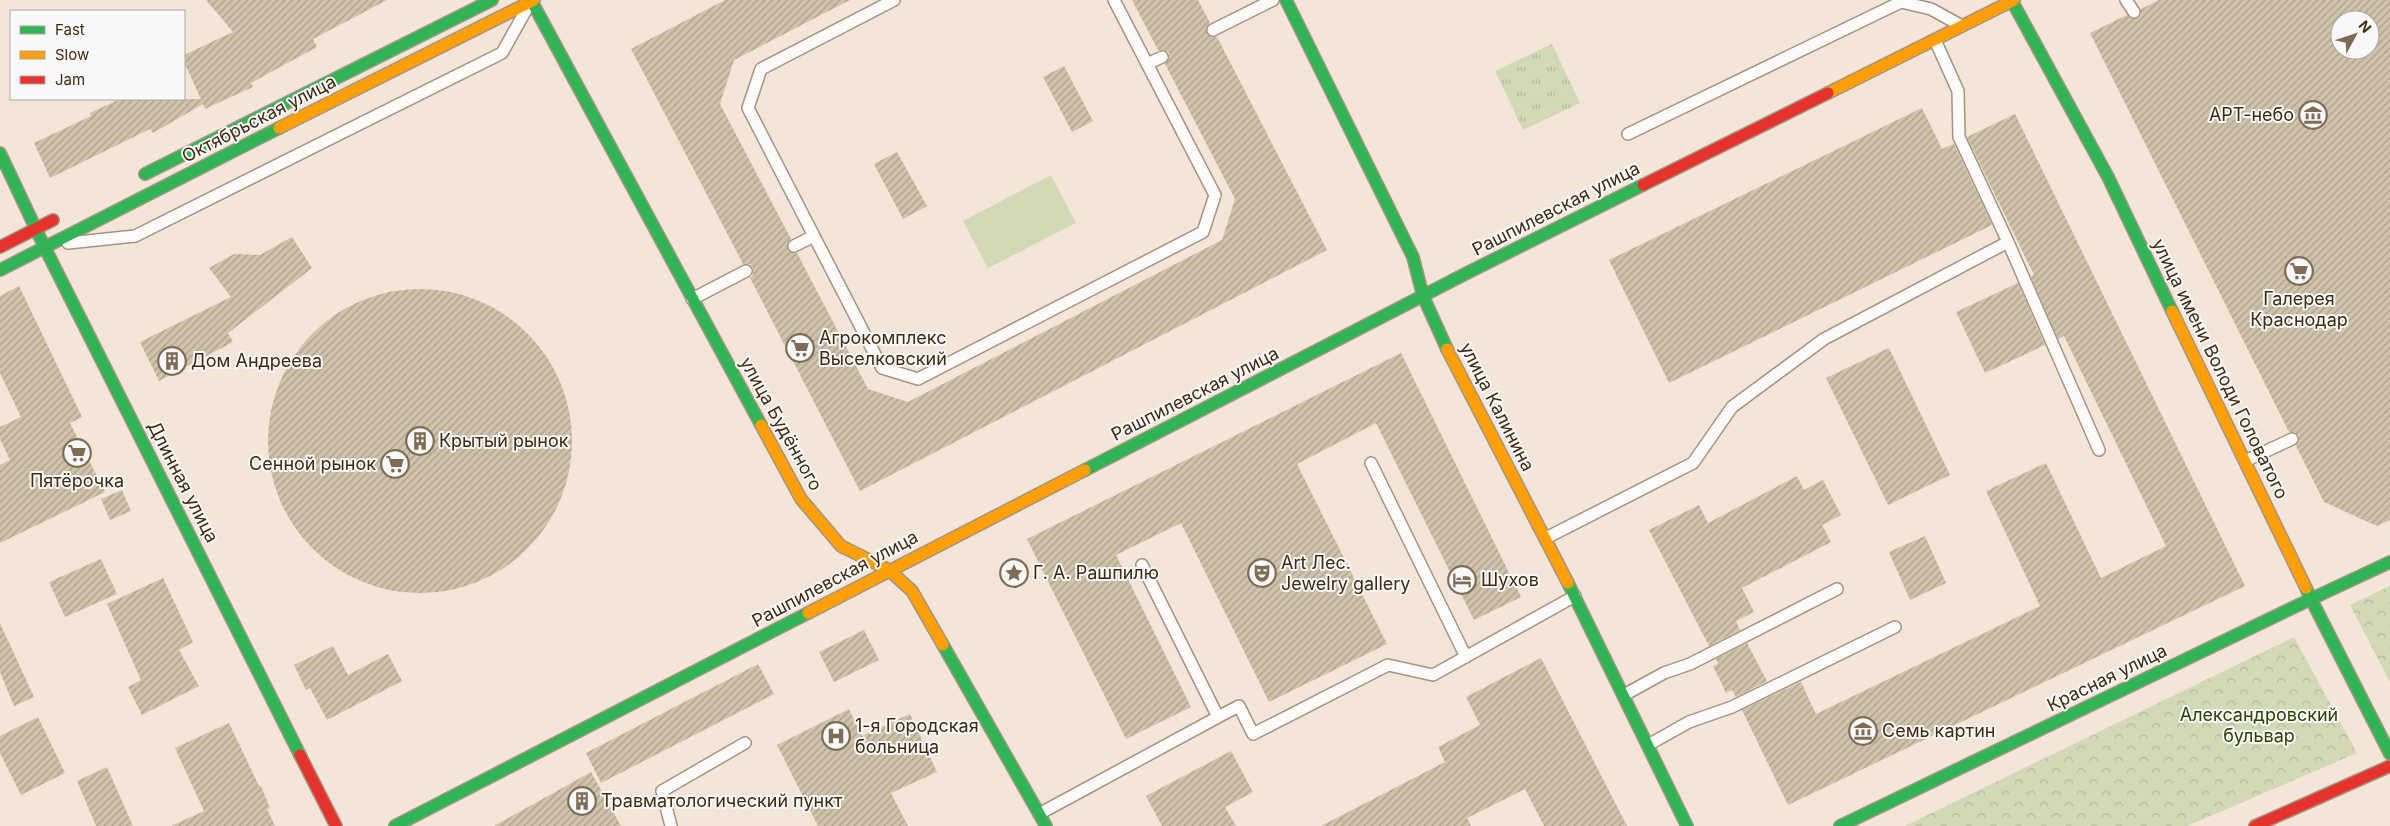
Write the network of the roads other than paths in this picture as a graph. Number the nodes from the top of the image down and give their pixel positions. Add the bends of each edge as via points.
1 (492, 0) edge
2 (532, 0) edge
3 (894, 0) edge
4 (1114, 0) edge
5 (1273, 0) edge
6 (1286, 0) edge
7 (2013, 0) edge
8 (2126, 0) edge
9 (2134, 12) dead end
10 (1961, 26) junction
11 (1213, 30) dead end
12 (1934, 40) junction
13 (1162, 57) dead end
14 (1147, 64) junction
15 (1628, 134) dead end
16 (0, 153) edge
17 (133, 180) dead end
18 (62, 216) dead end
19 (36, 229) junction
20 (814, 236) junction
21 (2008, 242) junction
22 (44, 246) junction
23 (794, 246) dead end
24 (0, 247) edge
25 (0, 270) edge
26 (746, 271) dead end
27 (1424, 296) junction
28 (692, 299) junction
29 (2292, 439) dead end
30 (2098, 450) dead end
31 (2245, 461) junction
32 (1371, 463) dead end
33 (1546, 538) junction
34 (2390, 562) edge
35 (1142, 565) dead end
36 (889, 570) junction
37 (1836, 589) dead end
38 (1575, 596) junction
39 (2311, 599) junction
40 (1895, 627) dead end
41 (1466, 657) junction
42 (1624, 695) junction
43 (1218, 717) junction
44 (745, 743) dead end
45 (1648, 745) junction
46 (2390, 754) edge
47 (2390, 766) edge
48 (1040, 814) junction
49 (336, 826) edge
50 (395, 826) edge
51 (671, 826) edge
52 (1046, 826) edge
53 (1687, 826) edge
54 (1840, 826) edge
55 (2255, 826) edge

1 - 17 street, Октябрьская улица
2 - 22 street, Октябрьская улица
2 - 22 lane via 502,53 135,236
2 - 28 street, улица Будённого
3 - 20 lane via 761,69 748,108
4 - 14 lane
5 - 11 lane
6 - 27 street, улица Калинина via 1412,257
7 - 10 street, Рашпилевская улица
7 - 31 street, улица имени Володи Головатого via 2108,176
8 - 9 lane
10 - 12 street, Рашпилевская улица
10 - 15 lane via 1931,9 1901,2
12 - 21 lane via 1958,91 1959,137
12 - 27 street, Рашпилевская улица
13 - 14 lane
14 - 20 lane via 1215,195 1203,232 1178,245 918,379 882,368
16 - 19 street, Длинная улица
18 - 19 street
19 - 22 street, Длинная улица
19 - 24 street
20 - 23 lane
21 - 30 lane
21 - 33 lane via 1824,339 1732,407 1693,463
22 - 25 street, Октябрьская улица
22 - 49 street, Длинная улица
26 - 28 lane
27 - 33 street, улица Калинина
27 - 36 street, Рашпилевская улица
28 - 36 street, улица Будённого via 801,499 841,546
29 - 31 lane
31 - 39 street, улица имени Володи Головатого
32 - 41 lane
33 - 38 street, улица Калинина
34 - 39 street, Красная улица
35 - 43 lane
36 - 48 street, улица Будённого via 912,591
36 - 50 street, Рашпилевская улица
37 - 42 lane
38 - 41 lane
38 - 42 street, улица Калинина
39 - 46 street, улица имени Володи Головатого
39 - 54 street, Красная улица
40 - 45 lane via 1732,707 1689,722
41 - 43 lane via 1433,675 1388,665 1253,734 1239,706
42 - 45 street, улица Калинина
43 - 48 lane
44 - 51 lane via 662,791
45 - 53 street, улица Калинина
47 - 55 street
48 - 52 street, улица Будённого

